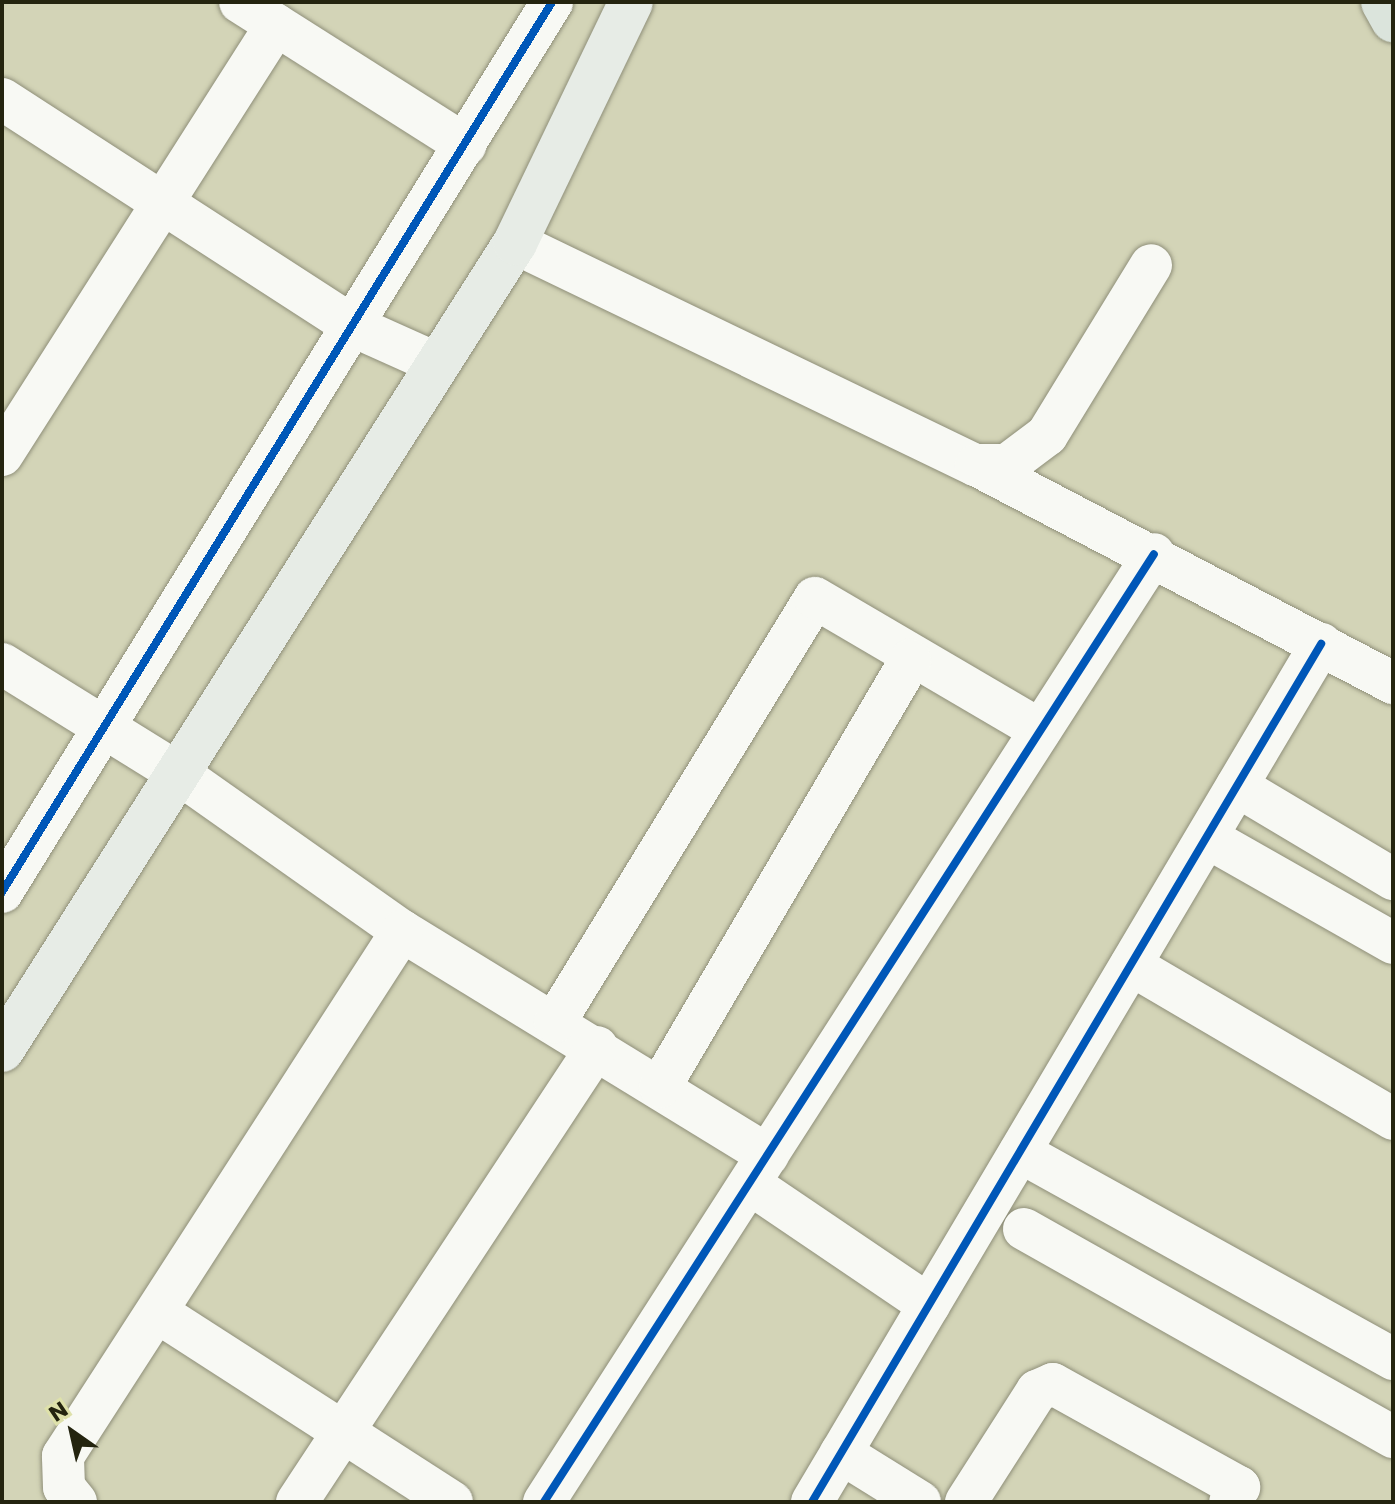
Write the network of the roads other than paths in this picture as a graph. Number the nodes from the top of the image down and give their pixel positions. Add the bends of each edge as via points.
1 (240, 2) edge
2 (552, 2) edge
3 (631, 2) edge
4 (1383, 2) edge
5 (1393, 20) edge
6 (276, 25) junction
7 (2, 99) edge
8 (465, 145) junction
9 (165, 205) junction
10 (515, 243) junction
11 (1151, 265) dead end
12 (353, 326) junction
13 (438, 364) junction
14 (2, 455) edge
15 (975, 465) junction
16 (1154, 554) junction
17 (1321, 644) junction
18 (911, 660) junction
19 (2, 664) edge
20 (1393, 683) edge
21 (104, 728) junction
22 (1040, 730) junction
23 (178, 773) junction
24 (1237, 786) junction
25 (1224, 847) dead end
26 (1393, 879) edge
27 (2, 892) edge
28 (402, 931) junction
29 (1393, 943) edge
30 (1131, 965) junction
31 (555, 1022) junction
32 (597, 1047) junction
33 (2, 1050) edge
34 (660, 1087) junction
35 (1393, 1119) edge
36 (1020, 1152) junction
37 (759, 1169) junction
38 (1024, 1229) dead end
39 (929, 1305) junction
40 (157, 1312) junction
41 (1393, 1359) edge
42 (341, 1432) junction
43 (1393, 1437) edge
44 (841, 1453) junction
45 (76, 1502) edge
46 (297, 1502) edge
47 (452, 1502) edge
48 (544, 1502) edge
49 (812, 1502) edge
50 (920, 1502) edge
51 (966, 1502) edge
52 (1230, 1502) edge

1 - 6 street
2 - 8 street
3 - 10 main road via 569,144
4 - 5 highway
6 - 8 street
6 - 9 street
7 - 9 street
8 - 12 street
9 - 12 street
9 - 14 street
10 - 13 main road
10 - 15 street
11 - 15 street via 1047,435 1007,465
12 - 13 street
12 - 21 street
13 - 23 main road
15 - 16 street
16 - 17 street
16 - 22 street
17 - 20 street
17 - 24 street
18 - 22 street
18 - 31 street via 815,598
18 - 34 street
19 - 21 street
21 - 23 street
21 - 27 street
22 - 37 street
23 - 28 street
23 - 33 main road
24 - 26 street
24 - 30 street
25 - 29 street
28 - 31 street
28 - 40 street
30 - 35 street
30 - 36 street
31 - 32 street
32 - 34 street
32 - 42 street
34 - 37 street
36 - 39 street
36 - 41 street
37 - 39 street
37 - 48 street
38 - 43 street
39 - 44 street
40 - 42 street
40 - 45 street via 63,1456 64,1487
42 - 46 street
42 - 47 street
44 - 49 street
44 - 50 street
51 - 52 street via 1037,1391 1053,1384 1239,1487

